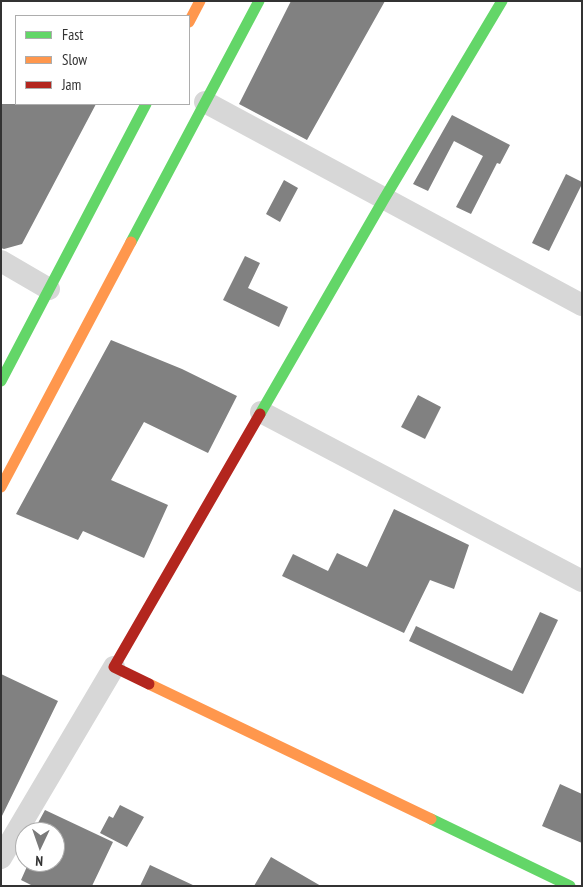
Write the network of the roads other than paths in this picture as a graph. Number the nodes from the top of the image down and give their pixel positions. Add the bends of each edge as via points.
1 (200, 1) edge
2 (259, 1) edge
3 (502, 1) edge
4 (190, 20) edge
5 (205, 102) junction
6 (145, 105) edge
7 (384, 199) junction
8 (1, 262) edge
9 (49, 289) junction
10 (582, 305) edge
11 (1, 381) edge
12 (261, 412) junction
13 (1, 487) edge
14 (582, 581) edge
15 (114, 667) junction
16 (1, 858) edge
17 (570, 886) edge

1 - 4 street
2 - 5 street
3 - 7 street
5 - 7 street
5 - 13 street
6 - 9 street
7 - 10 street
7 - 12 street
8 - 9 street
9 - 11 street
12 - 14 street
12 - 15 street
15 - 16 street
15 - 17 street

